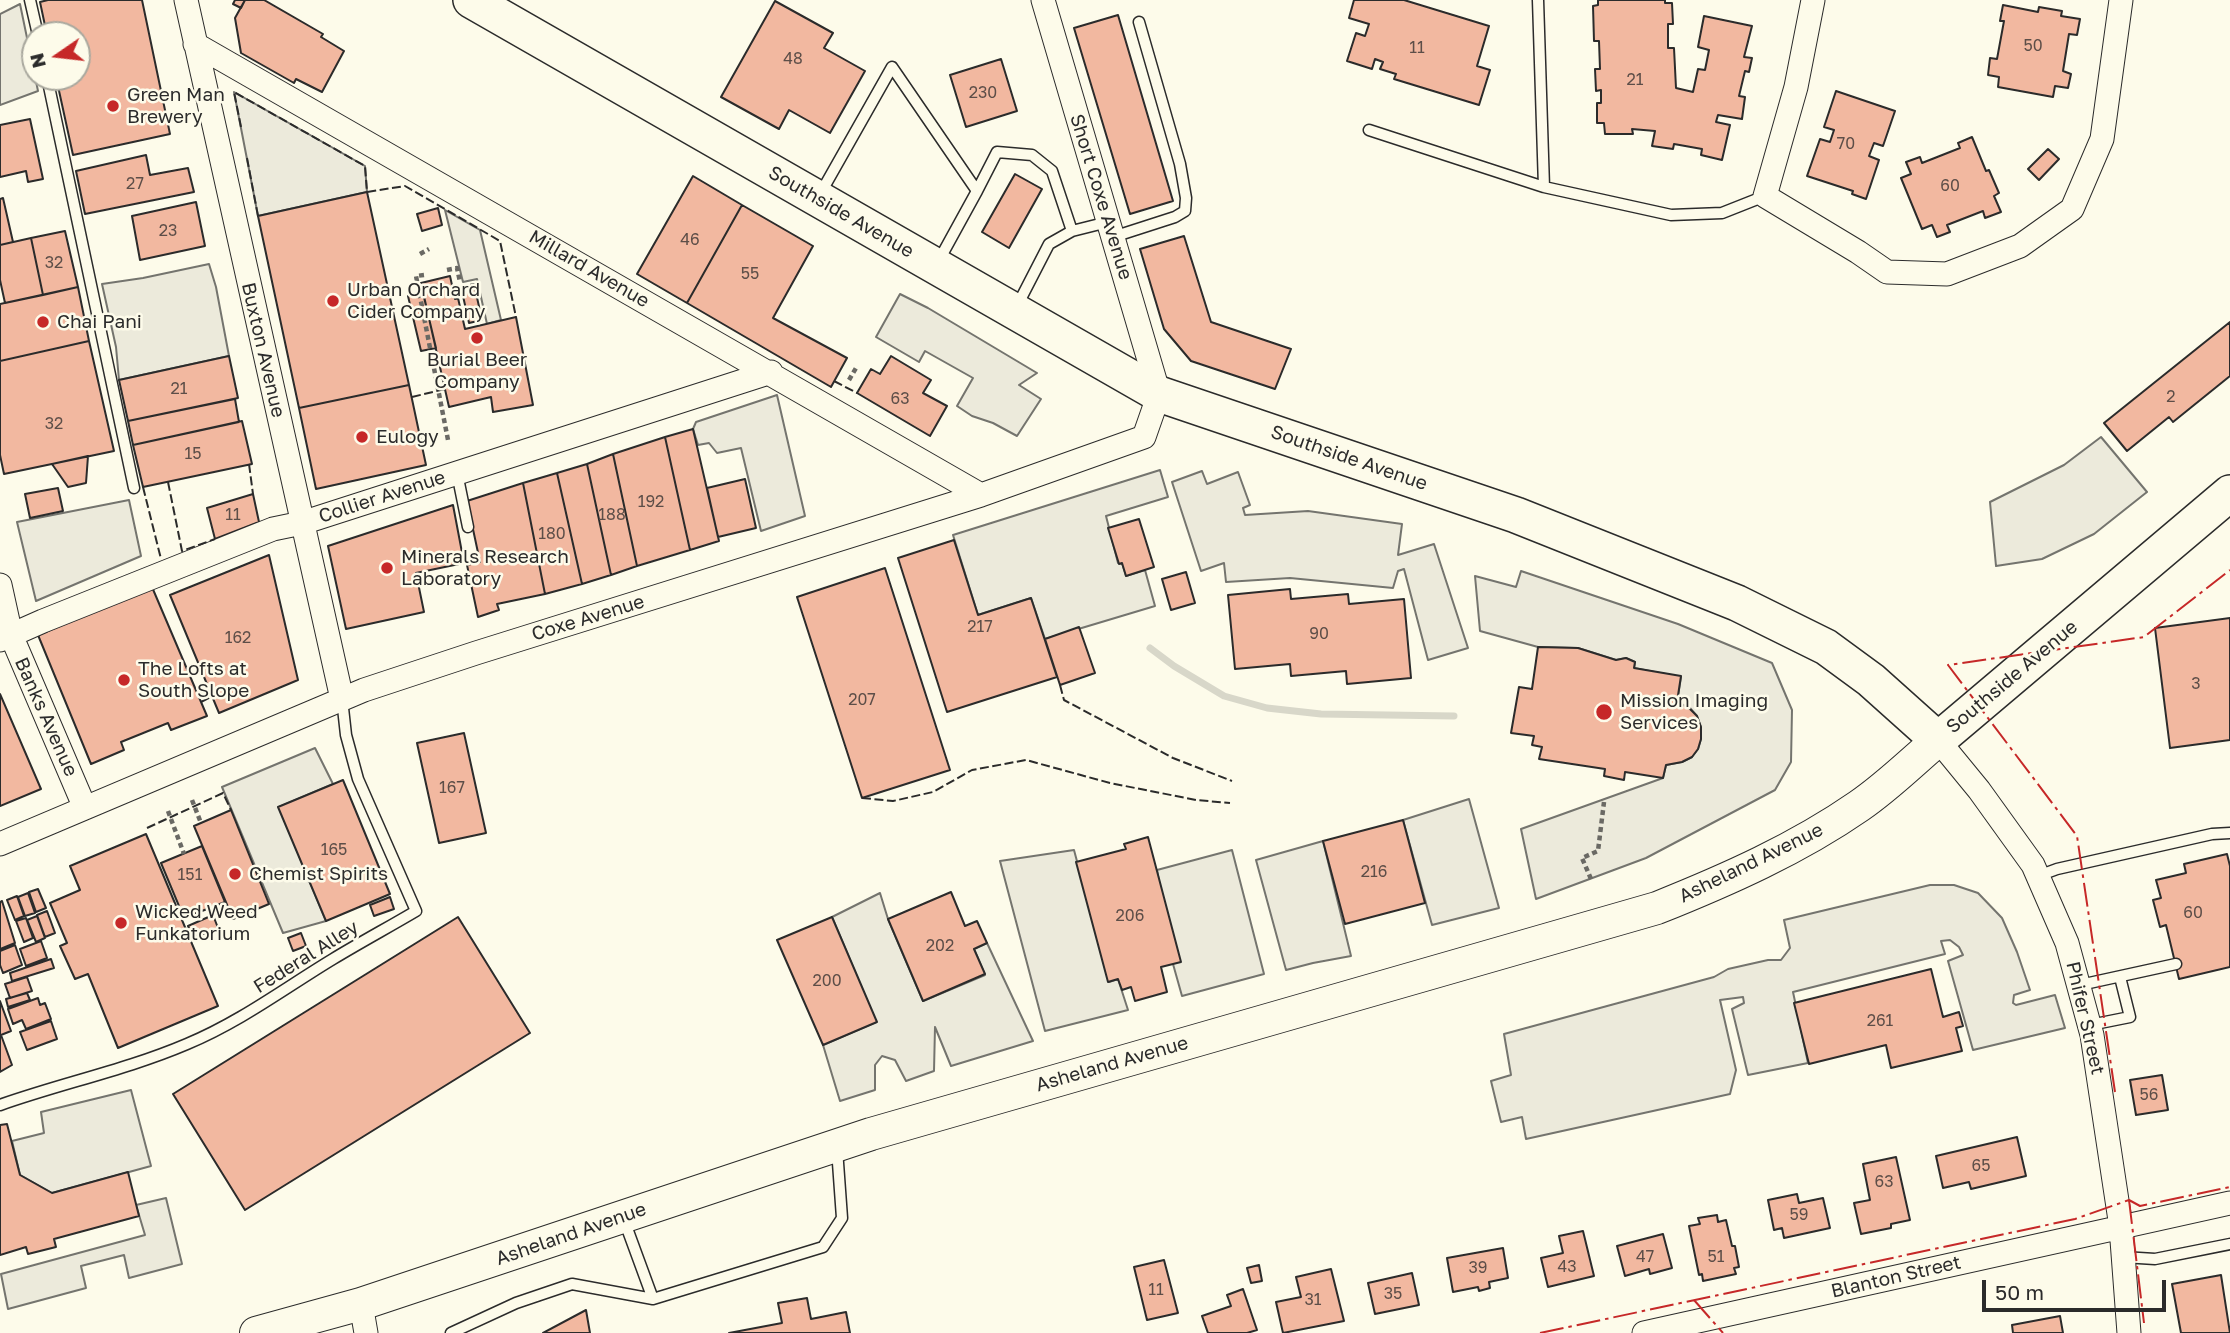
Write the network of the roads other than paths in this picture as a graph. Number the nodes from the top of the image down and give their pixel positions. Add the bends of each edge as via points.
1 (30, 0) edge
2 (186, 0) edge
3 (471, 0) edge
4 (1043, 0) edge
5 (1538, 0) edge
6 (1813, 0) edge
7 (2120, 0) edge
8 (35, 21) edge
9 (1139, 22) dead end
10 (195, 44) junction
11 (50, 91) edge
12 (1369, 130) dead end
13 (1545, 187) junction
14 (977, 191) junction
15 (1765, 196) junction
16 (818, 199) junction
17 (1111, 229) junction
18 (1072, 231) junction
19 (936, 266) junction
20 (1015, 311) junction
21 (771, 372) junction
22 (1159, 394) junction
23 (457, 473) junction
24 (134, 488) dead end
25 (2230, 493) edge
26 (981, 495) junction
27 (302, 523) junction
28 (468, 527) dead end
29 (0, 585) edge
30 (5, 638) edge
31 (342, 699) junction
32 (1938, 740) junction
33 (85, 808) junction
34 (2230, 833) edge
35 (0, 844) edge
36 (2038, 876) junction
37 (2176, 964) dead end
38 (2120, 977) junction
39 (2080, 985) junction
40 (2090, 1026) junction
41 (0, 1105) edge
42 (837, 1145) junction
43 (2230, 1203) edge
44 (623, 1217) junction
45 (2121, 1227) junction
46 (2230, 1244) edge
47 (2123, 1256) junction
48 (653, 1299) junction
49 (364, 1319) edge
50 (1711, 1326) edge
51 (256, 1333) edge
52 (451, 1333) edge
53 (1644, 1333) edge
54 (2129, 1333) edge

1 - 8 lane
2 - 10 street, Buxton Avenue
3 - 16 main road, Southside Avenue
4 - 17 street, Short Coxe Avenue
5 - 13 lane
6 - 15 street via 1796,87
7 - 15 street via 2102,139 2072,209 2020,246 1948,274 1887,272
9 - 17 lane via 1180,164 1185,211
10 - 21 street, Millard Avenue
10 - 27 street, Buxton Avenue
11 - 24 lane
12 - 13 lane
13 - 15 lane via 1671,215 1722,213
14 - 16 lane via 892,67
14 - 18 lane via 997,152 1032,155 1052,171
14 - 19 lane
16 - 19 main road, Southside Avenue
17 - 18 lane
17 - 22 street, Short Coxe Avenue
18 - 20 lane via 1049,244
19 - 20 main road, Southside Avenue
20 - 22 main road, Southside Avenue
21 - 23 street, Collier Avenue
21 - 26 street, Millard Avenue
22 - 26 street, Coxe Avenue via 1144,438
22 - 32 main road, Southside Avenue via 1516,515 1737,603 1826,647
23 - 27 street, Collier Avenue
23 - 28 lane
25 - 32 main road, Southside Avenue
26 - 31 street, Coxe Avenue
27 - 30 street, Collier Avenue via 273,529
27 - 31 street, Buxton Avenue
29 - 30 street, Banks Avenue
30 - 33 street, Banks Avenue
31 - 33 street, Coxe Avenue
31 - 41 lane, Federal Alley via 358,779 416,911 249,1014 188,1044
32 - 36 street, Phifer Street
32 - 42 main road, Asheland Avenue via 1861,805 1825,827 1722,881 1657,908
33 - 35 street, Coxe Avenue
34 - 36 lane
36 - 39 street, Phifer Street
37 - 38 lane
38 - 39 lane
38 - 40 lane via 2130,1017
39 - 40 street, Phifer Street
40 - 45 street, Phifer Street
42 - 44 main road, Asheland Avenue
42 - 48 lane via 842,1218 823,1247
43 - 45 street, Blanton Street
44 - 48 lane
44 - 49 main road, Asheland Avenue
45 - 47 street, Phifer Street
45 - 50 street, Blanton Street
46 - 47 lane via 2155,1259
47 - 54 street, Phifer Street
48 - 52 lane via 572,1284
49 - 51 main road, Asheland Avenue
50 - 53 street, Blanton Street

